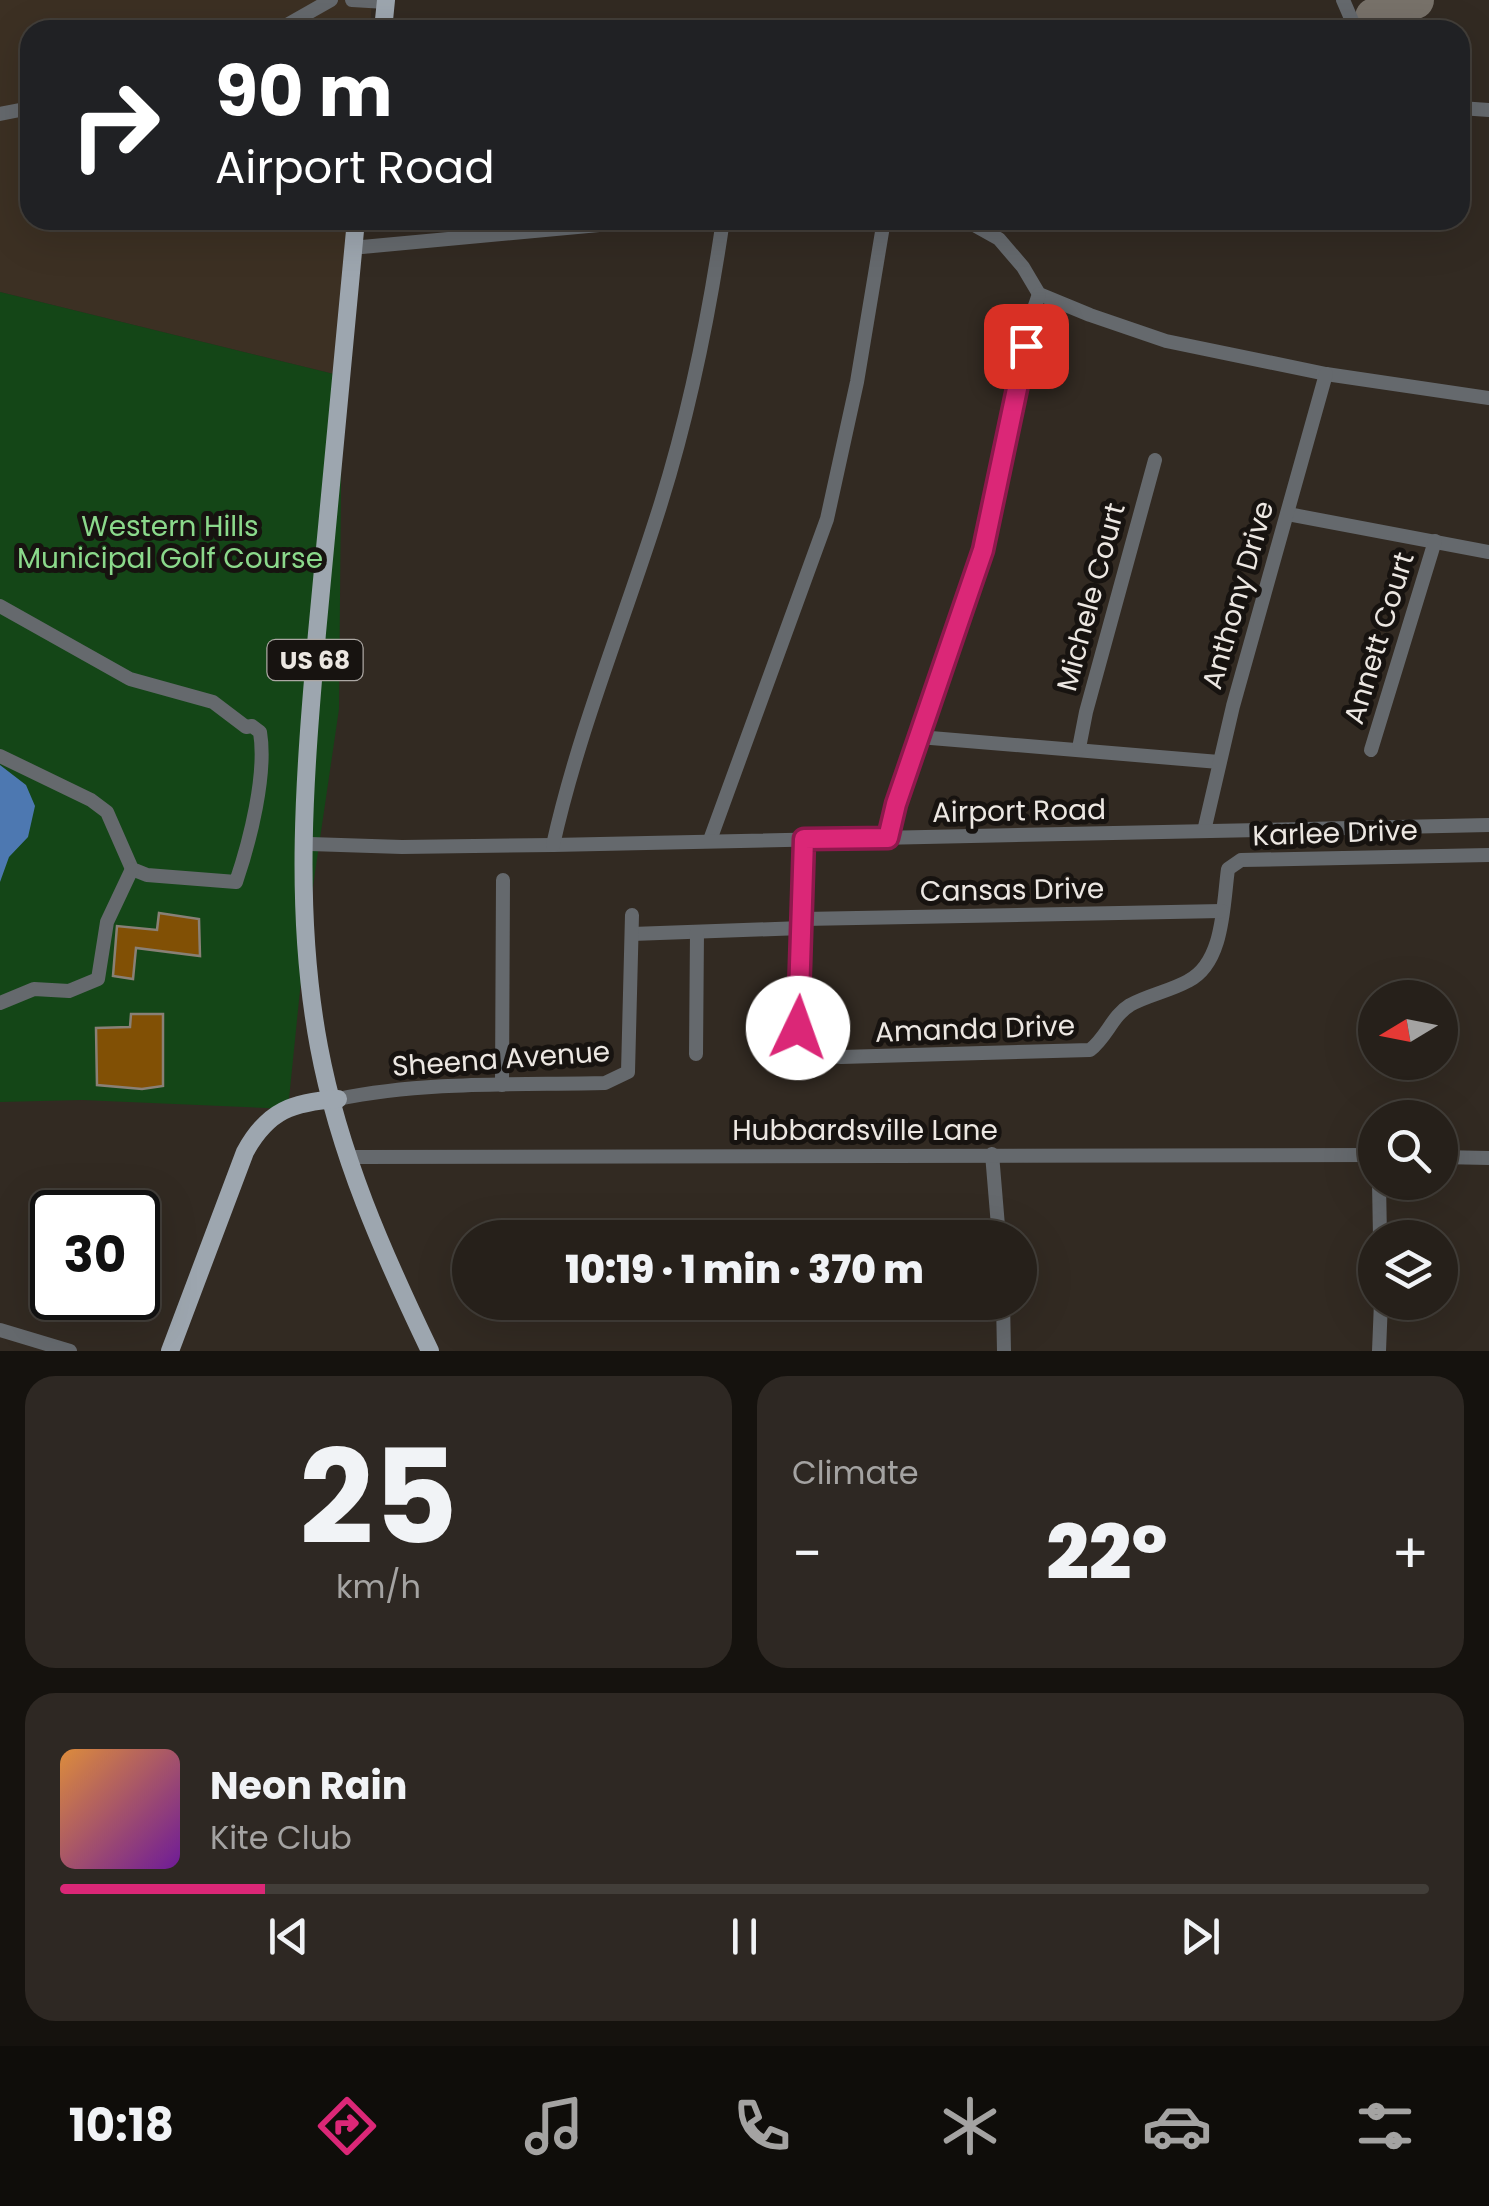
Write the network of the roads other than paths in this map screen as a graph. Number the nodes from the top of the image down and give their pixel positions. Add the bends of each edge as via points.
1 (331, 0) edge
2 (352, 0) edge
3 (381, 1) edge
4 (296, 20) edge
5 (355, 230) edge
6 (364, 230) edge
7 (549, 230) edge
8 (721, 230) edge
9 (882, 230) edge
10 (983, 230) edge
11 (362, 248) junction
12 (1039, 294) junction
13 (1326, 374) junction
14 (1489, 398) edge
15 (1155, 460) dead end
16 (1288, 514) junction
17 (1435, 541) junction
18 (1489, 552) edge
19 (0, 606) edge
20 (919, 737) junction
21 (1079, 748) junction
22 (1371, 750) dead end
23 (0, 756) edge
24 (1218, 762) junction
25 (1489, 826) edge
26 (1204, 831) junction
27 (888, 838) junction
28 (804, 839) junction
29 (710, 840) junction
30 (310, 844) junction
31 (553, 844) junction
32 (1489, 855) edge
33 (132, 869) junction
34 (503, 880) dead end
35 (1222, 911) junction
36 (632, 915) dead end
37 (803, 924) junction
38 (696, 932) junction
39 (632, 934) junction
40 (0, 1003) edge
41 (696, 1054) dead end
42 (502, 1085) junction
43 (334, 1099) junction
44 (992, 1154) junction
45 (1358, 1155) edge
46 (356, 1157) junction
47 (1458, 1157) edge
48 (1489, 1158) edge
49 (998, 1220) edge
50 (1003, 1320) edge
51 (1380, 1320) edge
52 (0, 1330) edge
53 (70, 1351) edge
54 (170, 1351) edge
55 (431, 1351) edge
56 (1004, 1351) edge
57 (1379, 1351) edge

1 - 4 street
2 - 3 street
5 - 43 main road, US 68 via 304,807 306,960
6 - 11 main road, US 68
7 - 11 street
8 - 31 street via 690,403
9 - 29 street via 827,519
10 - 12 street via 999,239
11 - 30 main road, US 68
12 - 13 street via 1166,341
12 - 20 street via 983,550
13 - 14 street
13 - 16 street, Anthony Drive
15 - 21 street, Michele Court
16 - 17 street
16 - 24 street, Anthony Drive
17 - 18 street
17 - 22 street, Annett Court
19 - 33 street via 130,679 212,702 260,732 264,752 250,840 236,882 147,876
20 - 21 street
20 - 27 street
21 - 24 street
23 - 33 street via 108,812
24 - 26 street, Anthony Drive
25 - 26 street, Airport Road
26 - 27 street, Airport Road
27 - 28 street, Airport Road
28 - 29 street, Airport Road
28 - 37 street, Amanda Drive
29 - 31 street, Airport Road
30 - 31 street, Airport Road
30 - 43 main road, US 68 via 313,961
32 - 35 street, Karlee Drive via 1241,860 1228,870
33 - 40 street via 106,922 98,979 70,991 34,989
34 - 42 street
35 - 37 street, Cansas Drive
35 - 37 street, Amanda Drive via 1209,962 1192,980 1131,1005 1090,1050 1025,1054 840,1057 810,1049 798,1028
36 - 39 street, Sheena Avenue
37 - 38 street, Cansas Drive
38 - 39 street, Cansas Drive
38 - 41 street
39 - 42 street, Sheena Avenue via 628,1072 605,1083
42 - 43 street, Sheena Avenue
43 - 46 main road, US 68
43 - 54 main road via 305,1102 256,1131
43 - 55 main road, US 68 via 364,1203
44 - 45 street, Hubbardsville Lane
44 - 46 street, Hubbardsville Lane
44 - 49 street
46 - 55 main road, US 68
47 - 48 street
50 - 56 street
51 - 57 street
52 - 53 street

